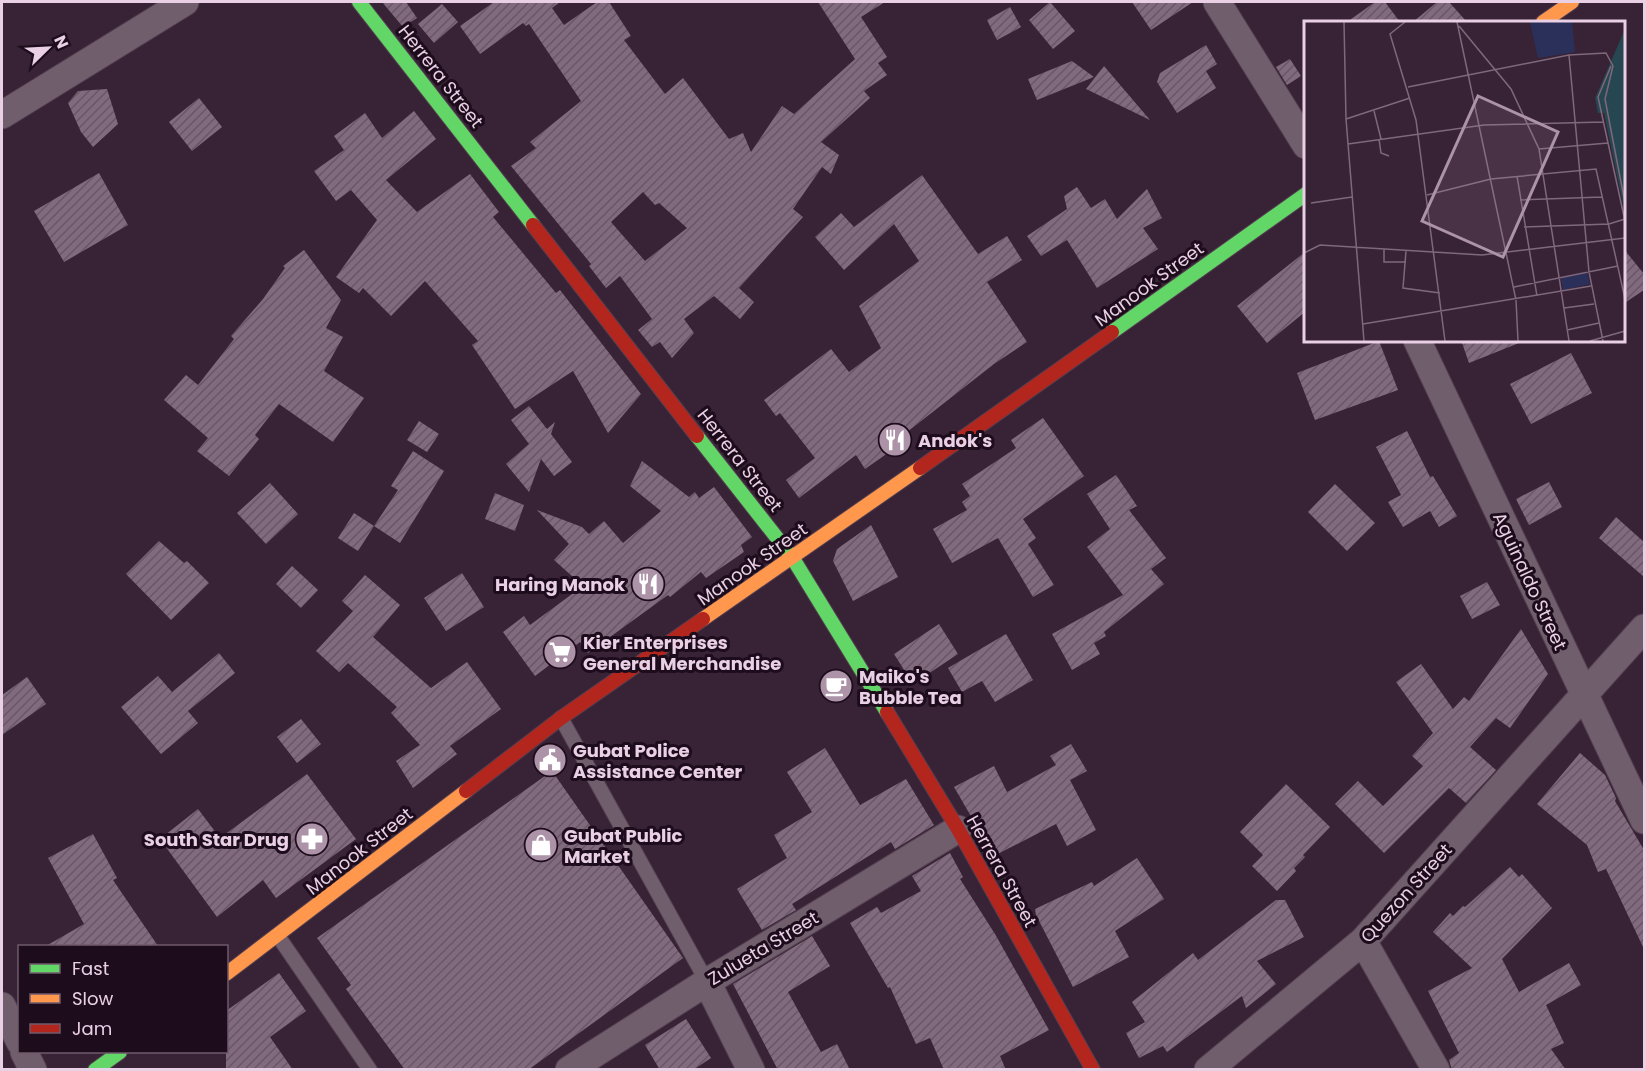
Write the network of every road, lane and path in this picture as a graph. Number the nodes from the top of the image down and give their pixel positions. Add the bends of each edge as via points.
1 (185, 2) edge
2 (359, 2) edge
3 (1217, 2) edge
4 (1572, 2) edge
5 (1544, 21) edge
6 (2, 114) edge
7 (1304, 143) edge
8 (1304, 195) edge
9 (1418, 342) edge
10 (792, 557) junction
11 (1644, 628) edge
12 (1584, 695) junction
13 (561, 718) junction
14 (1644, 820) edge
15 (958, 829) junction
16 (278, 936) junction
17 (1364, 941) junction
18 (228, 973) edge
19 (706, 982) junction
20 (2, 1006) edge
21 (18, 1038) edge
22 (24, 1053) edge
23 (119, 1053) edge
24 (33, 1070) edge
25 (95, 1070) edge
26 (370, 1070) edge
27 (569, 1070) edge
28 (751, 1070) edge
29 (1093, 1070) edge
30 (1208, 1070) edge
31 (1436, 1070) edge

1 - 6 street
2 - 10 main road, Herrera Street
3 - 7 street
4 - 5 main road
8 - 10 main road, Manook Street
9 - 12 street, Aguinaldo Street
10 - 13 main road, Manook Street
10 - 15 main road, Herrera Street
11 - 12 street, Quezon Street
12 - 14 street, Aguinaldo Street
12 - 17 street, Quezon Street
13 - 16 main road, Manook Street
13 - 19 lane
15 - 19 street, Zulueta Street
15 - 29 main road, Herrera Street
16 - 18 main road, Manook Street
16 - 26 lane
17 - 30 street, Quezon Street
17 - 31 street
19 - 27 street, Zulueta Street
19 - 28 street
20 - 21 street
22 - 24 street
23 - 25 main road

